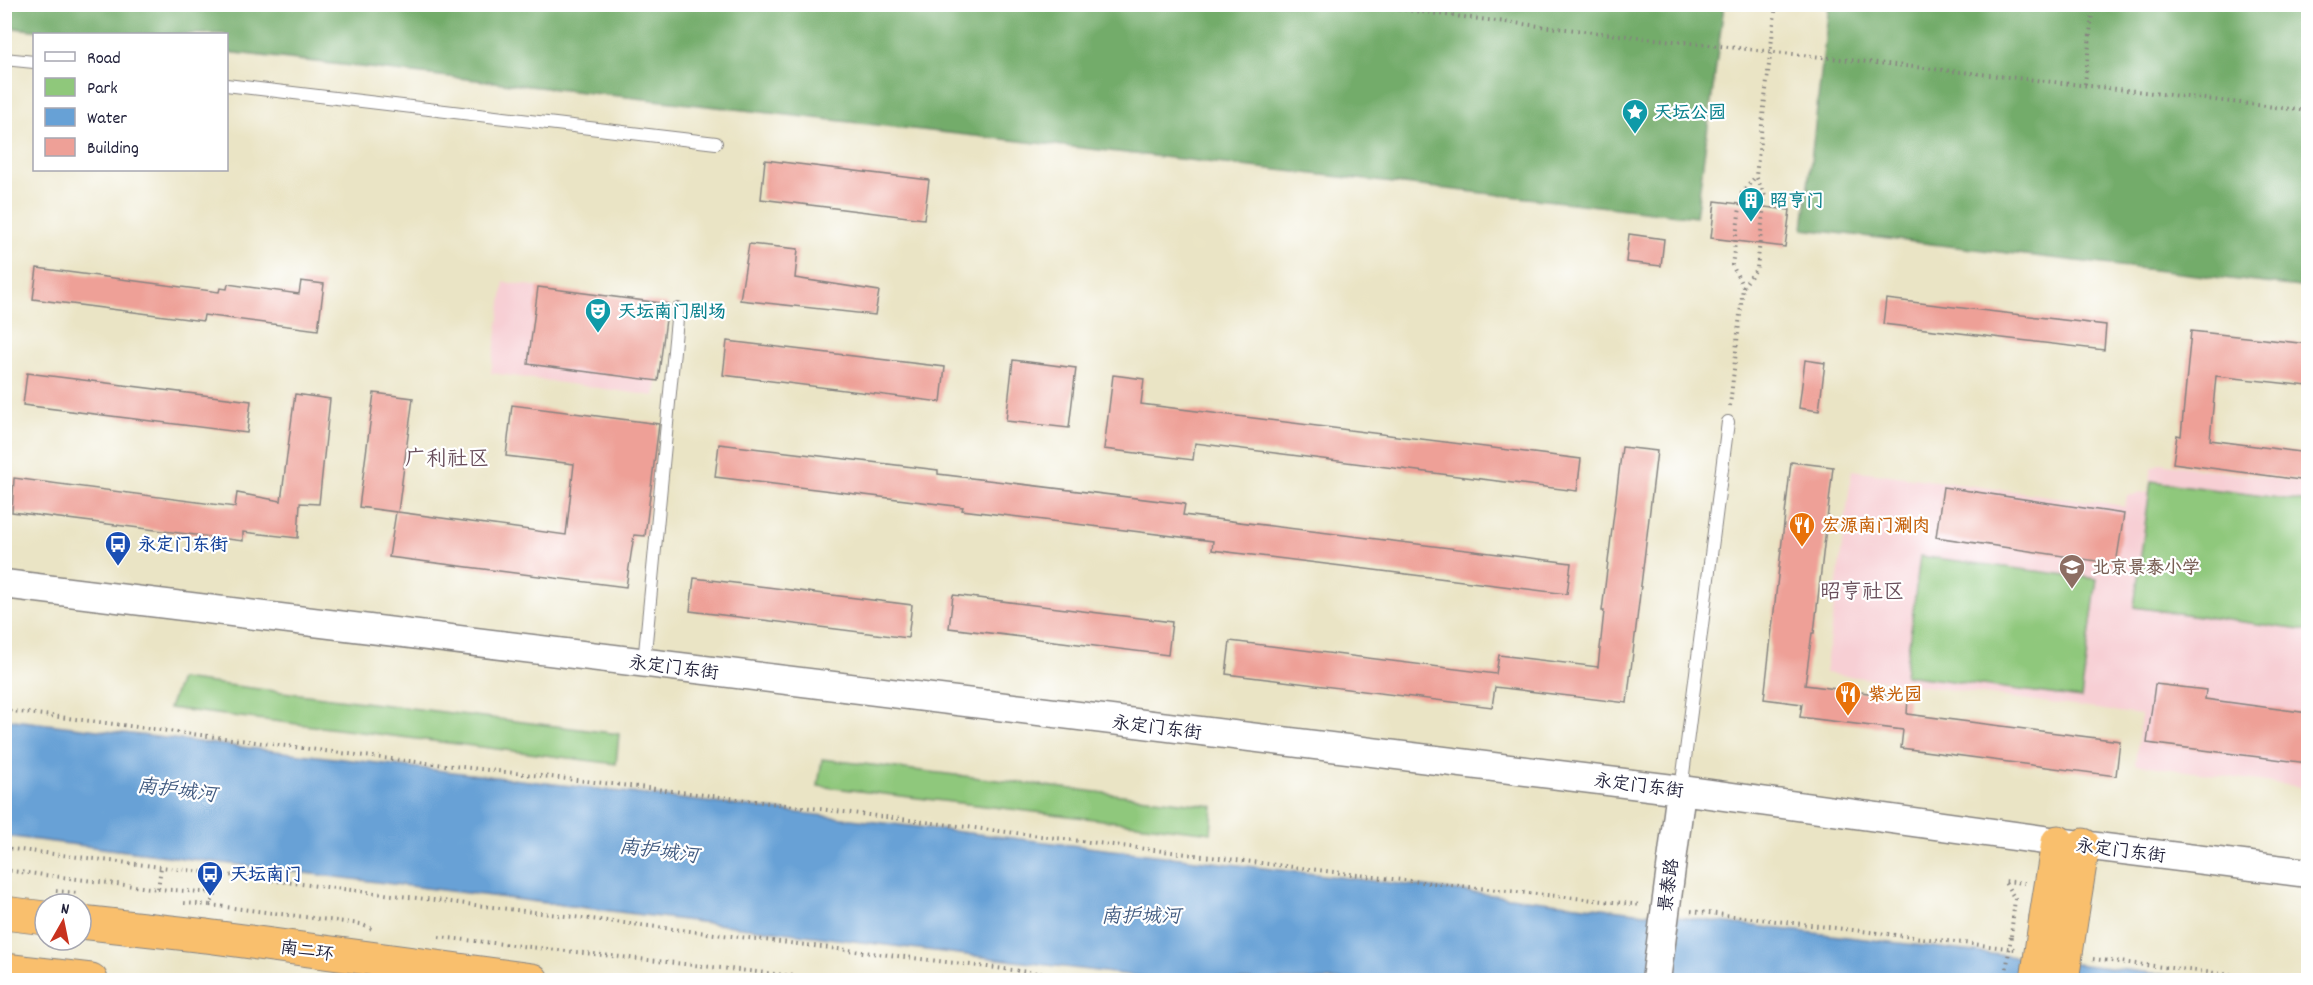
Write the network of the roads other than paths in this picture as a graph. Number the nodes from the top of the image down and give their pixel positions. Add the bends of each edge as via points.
1 (4, 59) edge
2 (33, 63) edge
3 (228, 85) edge
4 (717, 143) dead end
5 (678, 309) dead end
6 (1728, 422) road end
7 (4, 584) edge
8 (644, 663) junction
9 (1681, 790) junction
10 (2070, 844) junction
11 (2308, 873) edge
12 (4, 913) edge
13 (2059, 915) junction
14 (33, 917) edge
15 (93, 923) edge
16 (4, 970) edge
17 (91, 981) edge
18 (532, 981) edge
19 (1656, 981) edge
20 (2037, 981) edge
21 (2062, 981) edge

1 - 2 lane
3 - 4 lane
5 - 8 lane
6 - 9 lane
7 - 8 street, 永定门东街
8 - 9 street, 永定门东街
9 - 10 street, 永定门东街
9 - 19 street, 景泰路, bridge
10 - 11 street, 永定门东街
10 - 13 highway
12 - 14 highway
13 - 20 highway, bridge
13 - 21 highway, bridge
15 - 18 highway, 南二环
16 - 17 highway

